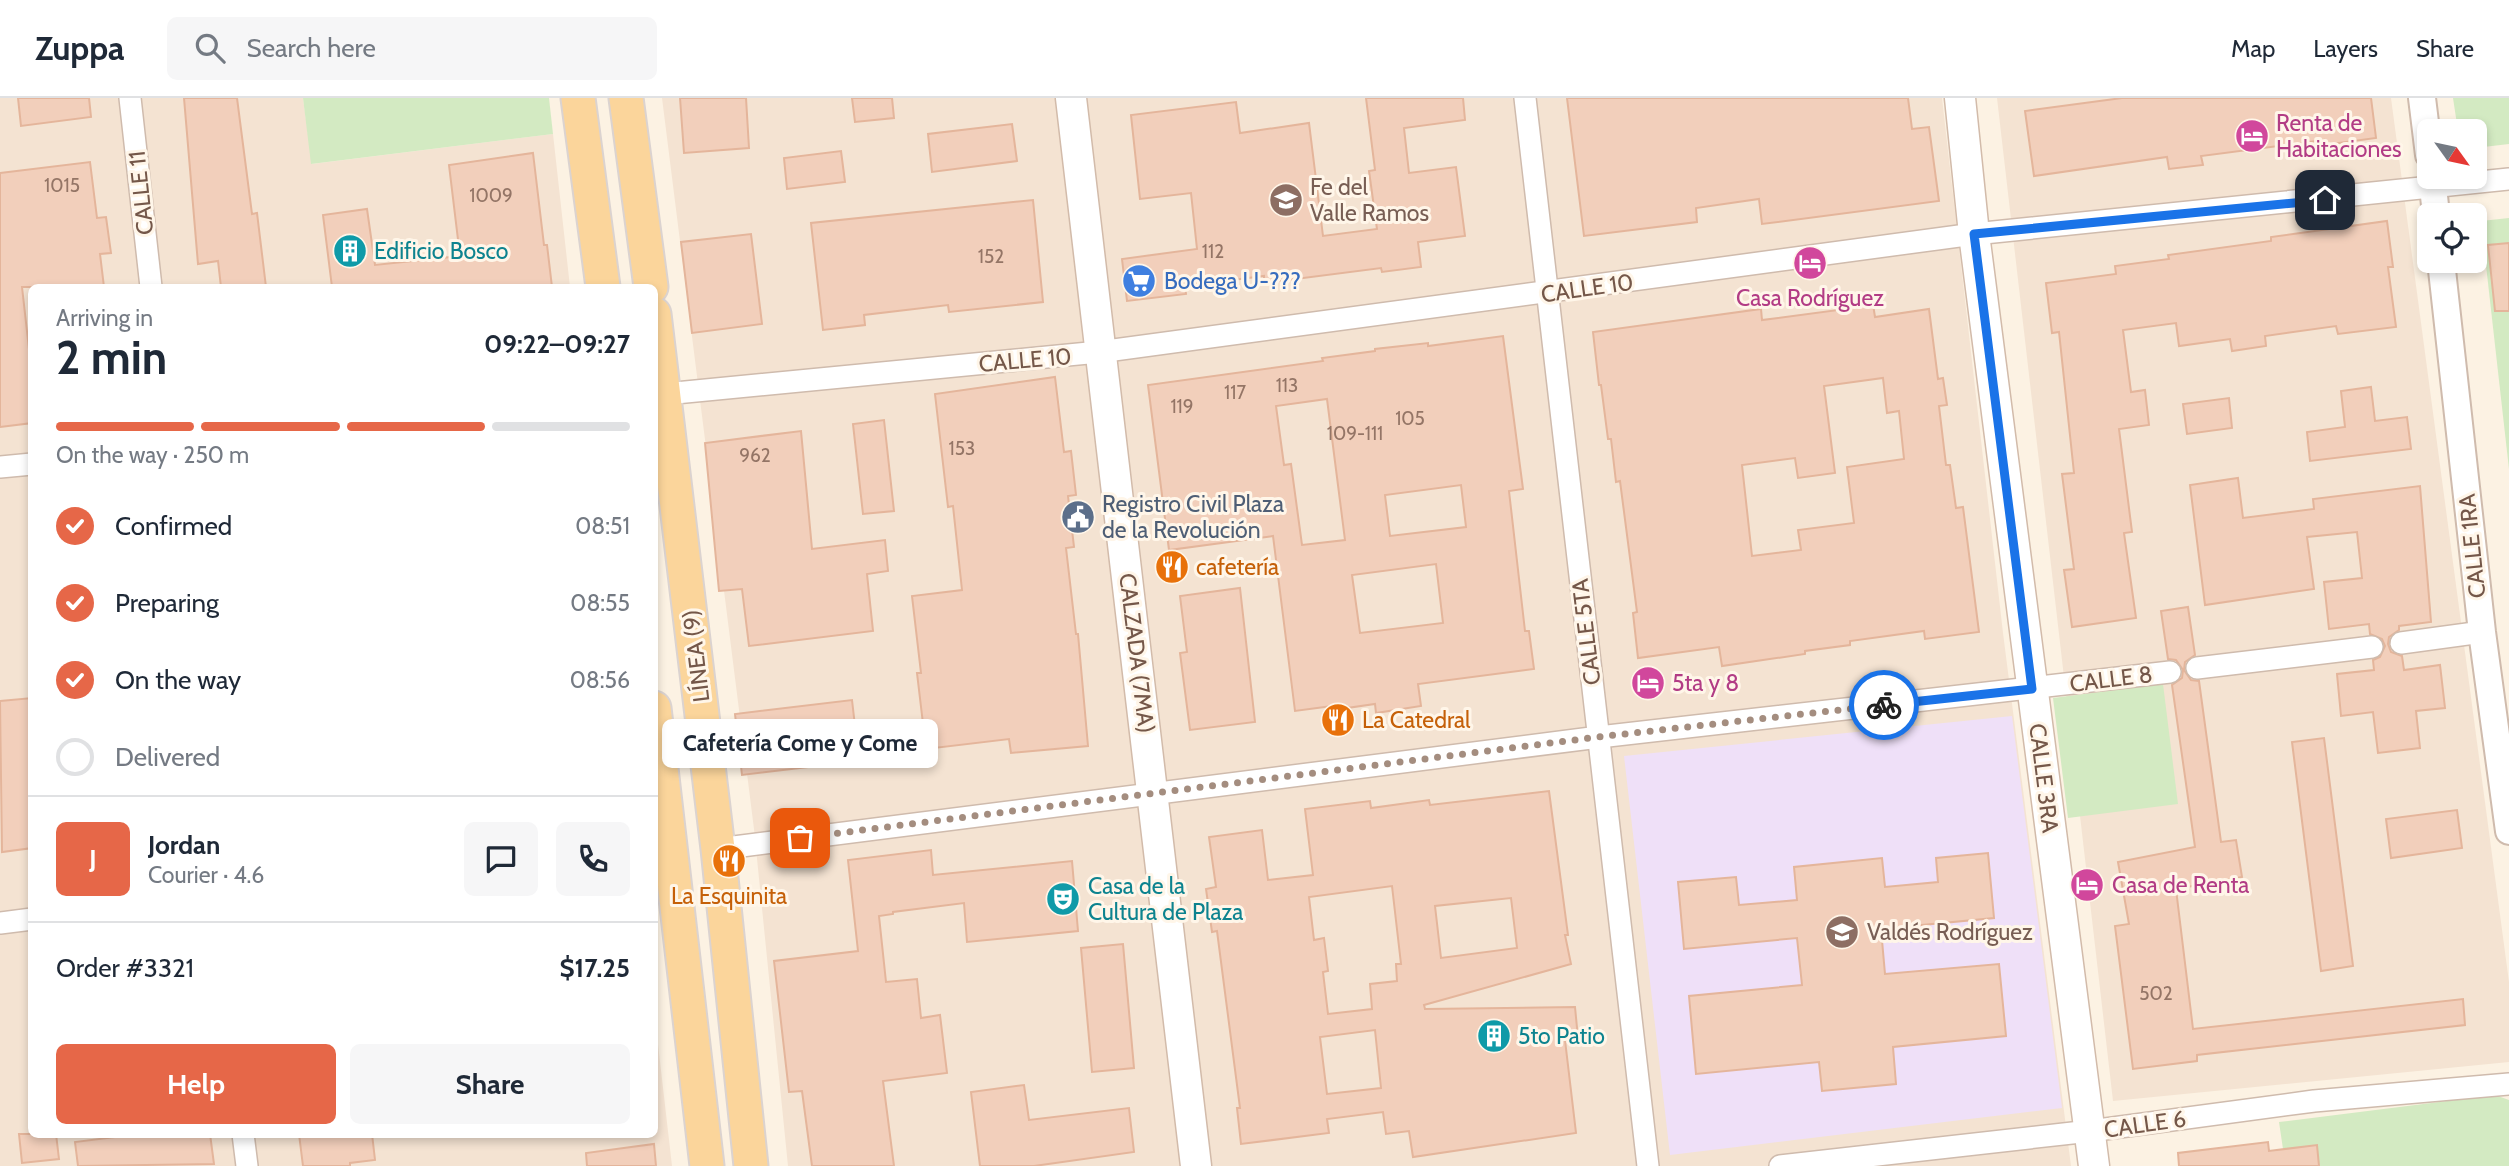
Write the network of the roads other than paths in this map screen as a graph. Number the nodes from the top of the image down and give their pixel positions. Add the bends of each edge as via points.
1 (130, 98) edge
2 (578, 98) edge
3 (626, 98) edge
4 (1071, 98) edge
5 (1525, 98) edge
6 (1959, 98) edge
7 (2422, 98) edge
8 (2425, 119) edge
9 (2509, 179) edge
10 (2487, 180) edge
11 (2417, 185) edge
12 (1974, 234) junction
13 (2442, 273) edge
14 (152, 284) edge
15 (603, 284) edge
16 (651, 284) edge
17 (1548, 293) junction
18 (658, 343) edge
19 (1099, 352) junction
20 (665, 394) junction
21 (28, 464) edge
22 (0, 467) edge
23 (2482, 632) junction
24 (2400, 643) dead end
25 (2372, 647) dead end
26 (2197, 668) dead end
27 (2170, 672) dead end
28 (2032, 689) junction
29 (1598, 737) junction
30 (658, 774) edge
31 (1154, 793) junction
32 (2509, 831) edge
33 (718, 849) junction
34 (663, 856) edge
35 (28, 920) edge
36 (0, 923) edge
37 (2509, 1084) edge
38 (2090, 1131) junction
39 (244, 1138) edge
40 (247, 1166) edge
41 (707, 1166) edge
42 (751, 1166) edge
43 (1196, 1166) edge
44 (1648, 1166) edge
45 (1780, 1166) edge
46 (2094, 1166) edge

1 - 14 street, CALLE 11
2 - 15 main road
3 - 16 main road
4 - 19 main road, CALZADA (7MA)
5 - 17 street, CALLE 5TA
6 - 12 main road, CALLE 3RA
7 - 8 street
9 - 10 street, CALLE 10
11 - 12 street, CALLE 10
12 - 17 street, CALLE 10
12 - 28 main road, CALLE 3RA
13 - 23 street, CALLE 1RA
17 - 19 street, CALLE 10
17 - 29 street, CALLE 5TA
18 - 20 main road, LÍNEA (9)
19 - 20 street, CALLE 10
19 - 31 main road, CALZADA (7MA)
20 - 33 main road, LÍNEA (9)
21 - 22 street
23 - 24 street
23 - 32 street, CALLE 1RA
25 - 26 street
27 - 28 street, CALLE 8
28 - 29 street, CALLE 8
28 - 38 main road, CALLE 3RA
29 - 31 street, CALLE 8
29 - 44 street, CALLE 5TA
30 - 34 main road, LÍNEA (9)
31 - 33 street, CALLE 8
31 - 43 main road, CALZADA (7MA)
33 - 42 main road, LÍNEA (9)
34 - 41 main road, LÍNEA (9)
35 - 36 street
37 - 38 street, CALLE 6 via 2314,1101
38 - 45 street, CALLE 6
38 - 46 main road, CALLE 3RA
39 - 40 street

